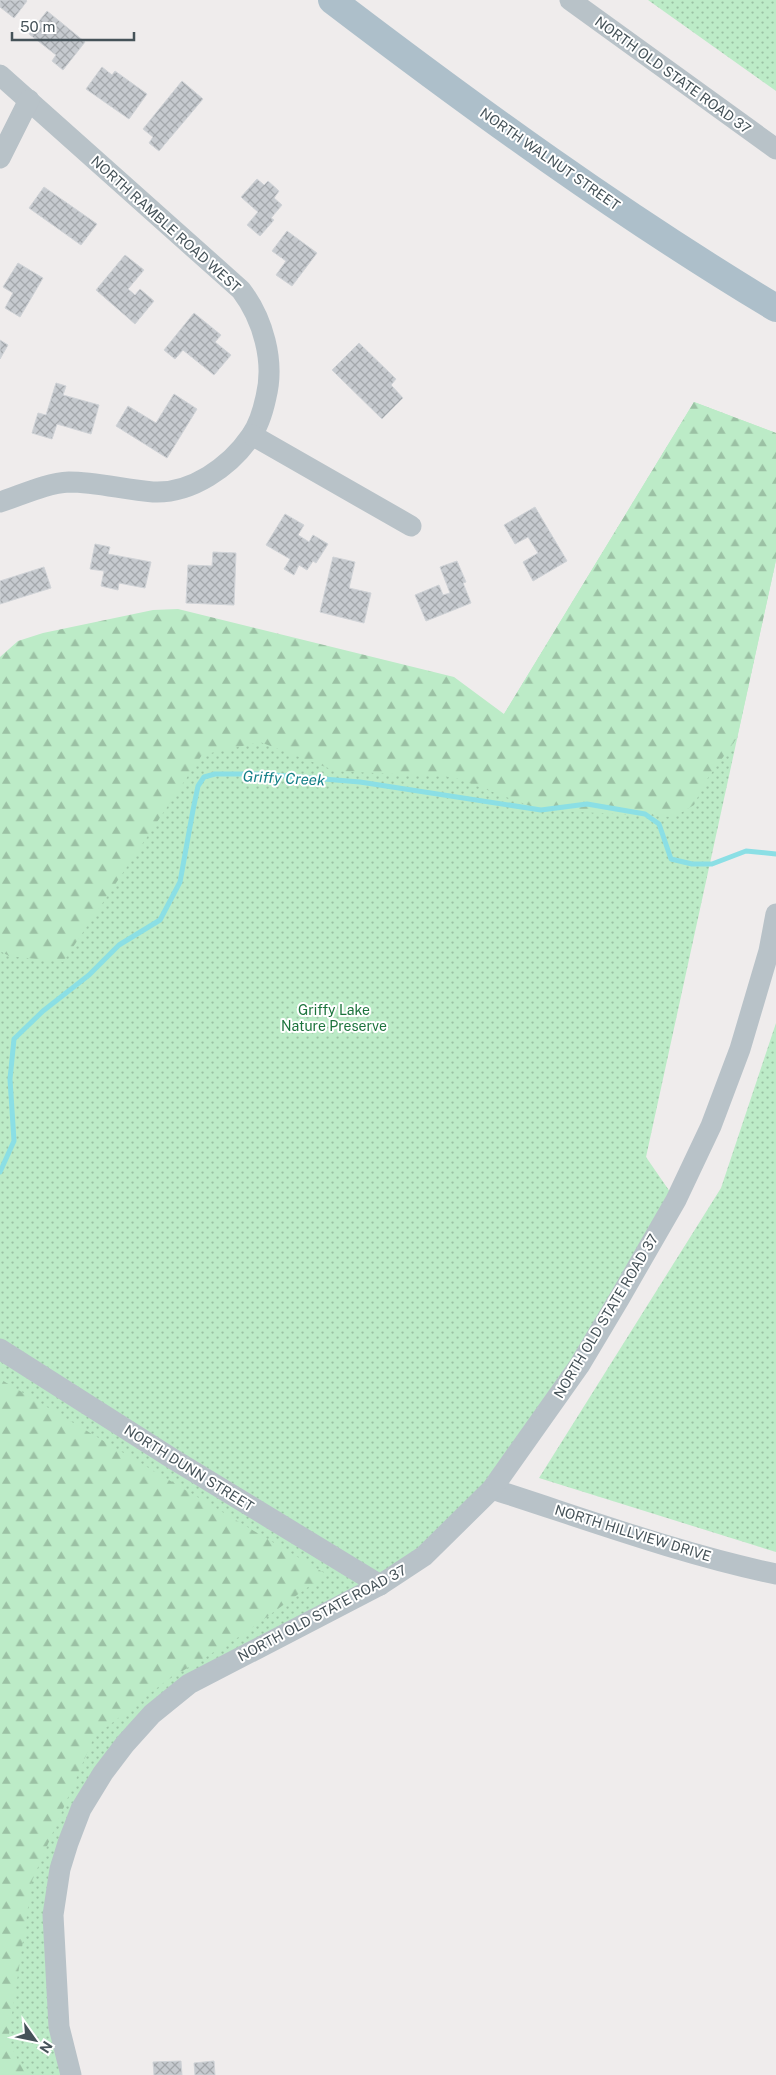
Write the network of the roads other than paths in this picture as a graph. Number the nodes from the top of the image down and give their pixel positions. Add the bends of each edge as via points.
1 (332, 0) edge
2 (570, 0) edge
3 (0, 75) edge
4 (29, 100) junction
5 (776, 149) edge
6 (0, 158) edge
7 (776, 308) edge
8 (252, 435) junction
9 (0, 502) edge
10 (411, 526) dead end
11 (776, 914) edge
12 (773, 952) edge
13 (0, 1349) edge
14 (492, 1489) junction
15 (776, 1574) edge
16 (380, 1585) junction
17 (71, 2075) edge

1 - 7 main road, NORTH WALNUT STREET via 445,86 587,186
2 - 5 street, NORTH OLD STATE ROAD 37
3 - 4 street, NORTH RAMBLE ROAD WEST
4 - 6 street
4 - 8 street, NORTH RAMBLE ROAD WEST via 226,275 252,305 264,338 269,373 262,413
8 - 9 street, NORTH RAMBLE ROAD WEST via 224,464 192,485 178,490 153,492 62,483
8 - 10 street
11 - 12 street, NORTH OLD STATE ROAD 37
12 - 14 street, NORTH OLD STATE ROAD 37 via 728,1082 676,1200 578,1366
13 - 16 street, NORTH DUNN STREET
14 - 15 street, NORTH HILLVIEW DRIVE via 745,1568
14 - 16 street, NORTH OLD STATE ROAD 37 via 424,1556
16 - 17 street, NORTH OLD STATE ROAD 37 via 189,1684 152,1714 103,1773 81,1809 68,1843 60,1869 53,1915 58,2027

